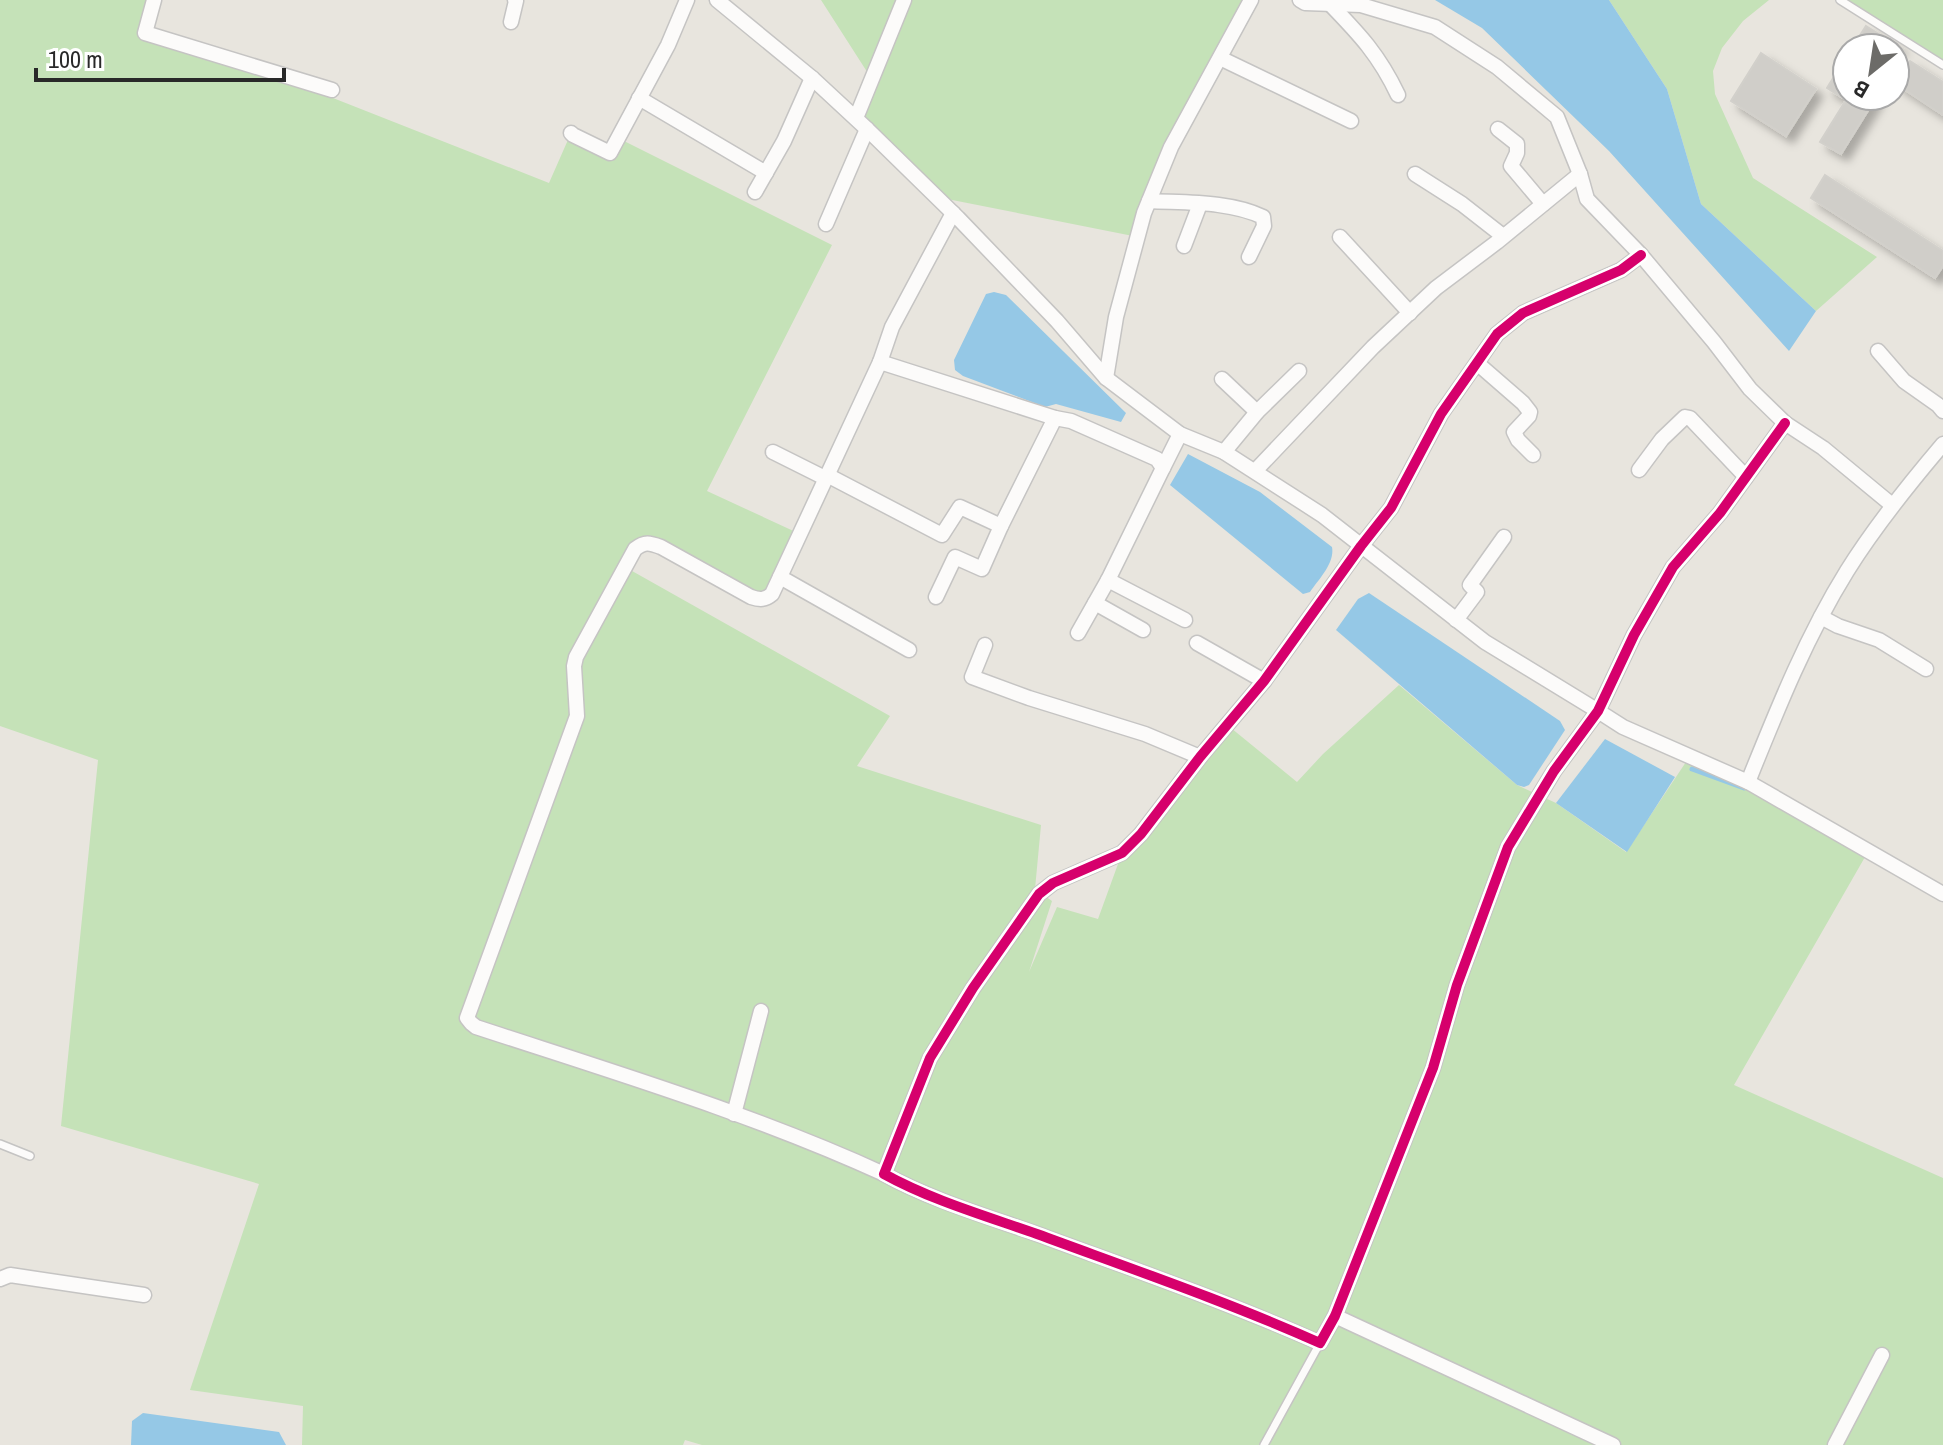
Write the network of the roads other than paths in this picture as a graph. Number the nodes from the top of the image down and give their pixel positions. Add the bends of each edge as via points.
1 (154, 0) edge
2 (515, 0) edge
3 (687, 0) edge
4 (717, 0) edge
5 (904, 0) edge
6 (1251, 0) edge
7 (1300, 0) edge
8 (1840, 0) edge
9 (1330, 4) junction
10 (511, 22) dead end
11 (1220, 58) junction
12 (1943, 65) edge
13 (812, 78) junction
14 (332, 90) dead end
15 (1398, 95) dead end
16 (639, 98) junction
17 (856, 118) junction
18 (1351, 121) dead end
19 (867, 129) junction
20 (1498, 129) dead end
21 (571, 133) dead end
22 (766, 173) junction
23 (1415, 174) dead end
24 (1580, 174) junction
25 (755, 192) dead end
26 (1149, 201) junction
27 (1200, 204) junction
28 (1543, 204) junction
29 (953, 213) junction
30 (826, 224) dead end
31 (1503, 236) junction
32 (1340, 237) dead end
33 (1184, 246) dead end
34 (1641, 255) junction
35 (1249, 257) dead end
36 (1410, 313) junction
37 (1878, 351) dead end
38 (880, 362) junction
39 (1477, 363) junction
40 (1299, 371) dead end
41 (1106, 378) junction
42 (1222, 379) dead end
43 (1943, 411) edge
44 (1257, 412) junction
45 (1055, 418) junction
46 (1785, 423) junction
47 (1180, 434) junction
48 (1943, 444) edge
49 (773, 452) dead end
50 (1224, 452) junction
51 (1533, 455) dead end
52 (1163, 468) junction
53 (1639, 470) dead end
54 (1255, 471) junction
55 (826, 477) junction
56 (1746, 477) junction
57 (1892, 505) junction
58 (1001, 526) junction
59 (1504, 537) dead end
60 (1361, 546) junction
61 (780, 577) junction
62 (1108, 580) junction
63 (936, 597) dead end
64 (1095, 603) junction
65 (1821, 617) junction
66 (1185, 620) dead end
67 (1456, 620) junction
68 (1143, 630) dead end
69 (1078, 633) dead end
70 (1197, 643) dead end
71 (985, 645) dead end
72 (909, 650) dead end
73 (1926, 669) dead end
74 (1264, 681) junction
75 (1598, 711) junction
76 (1200, 757) junction
77 (1748, 782) junction
78 (1943, 894) edge
79 (761, 1011) dead end
80 (734, 1114) junction
81 (0, 1144) edge
82 (30, 1156) dead end
83 (884, 1174) junction
84 (0, 1279) edge
85 (144, 1295) dead end
86 (1335, 1316) junction
87 (1320, 1343) junction
88 (1882, 1355) dead end
89 (1264, 1445) edge
90 (1613, 1445) edge
91 (1835, 1445) edge

1 - 14 street via 145,33
2 - 10 street
3 - 16 street
4 - 13 street
5 - 17 street
6 - 11 street
7 - 9 street
8 - 12 lane
9 - 15 street via 1367,43
9 - 24 street via 1361,5 1435,27 1497,67 1557,117
11 - 18 street
11 - 26 street via 1171,147
13 - 17 street
13 - 22 street
16 - 21 street via 610,153
16 - 22 street
17 - 19 street
19 - 29 street
19 - 30 street
20 - 28 street via 1517,144 1511,166
22 - 25 street
23 - 31 street
24 - 28 street
24 - 34 street via 1587,199
26 - 27 street
26 - 41 street via 1116,317
27 - 33 street
27 - 35 street via 1263,217
28 - 31 street
29 - 38 street via 892,327
29 - 41 street
31 - 36 street
32 - 36 street
34 - 39 street via 1621,270 1523,313 1497,334
34 - 46 street via 1750,389
36 - 54 street
37 - 43 street via 1901,378
38 - 45 street
38 - 55 street
39 - 51 street via 1530,412 1514,432
39 - 60 street via 1441,414 1391,508
40 - 44 street
41 - 47 street
42 - 44 street
44 - 50 street
45 - 52 street via 1157,459
45 - 58 street
46 - 56 street
46 - 57 street
47 - 50 street
47 - 52 street
48 - 57 street
49 - 55 street
50 - 54 street
52 - 62 street
53 - 56 street via 1685,417
54 - 60 street
55 - 58 street via 942,535 960,507
55 - 61 street
56 - 75 street via 1673,567
57 - 65 street
58 - 63 street via 982,569 955,557
59 - 67 street via 1470,585 1477,592
60 - 67 street
60 - 74 street
61 - 72 street
61 - 80 street via 767,599 758,599 661,547 648,542 635,549 576,657 577,716 467,1018 476,1027
62 - 64 street
62 - 66 street
64 - 68 street
64 - 69 street
65 - 73 street via 1879,640
65 - 77 street
67 - 75 street
70 - 74 street
71 - 76 street via 972,677
74 - 76 street
75 - 77 street
75 - 86 street via 1508,847 1433,1068
76 - 83 street via 1122,853 1039,894 930,1058
77 - 78 street
79 - 80 street
80 - 83 street
81 - 82 lane
83 - 87 street
84 - 85 street via 10,1275
86 - 87 street
86 - 90 street
87 - 89 lane
88 - 91 street

